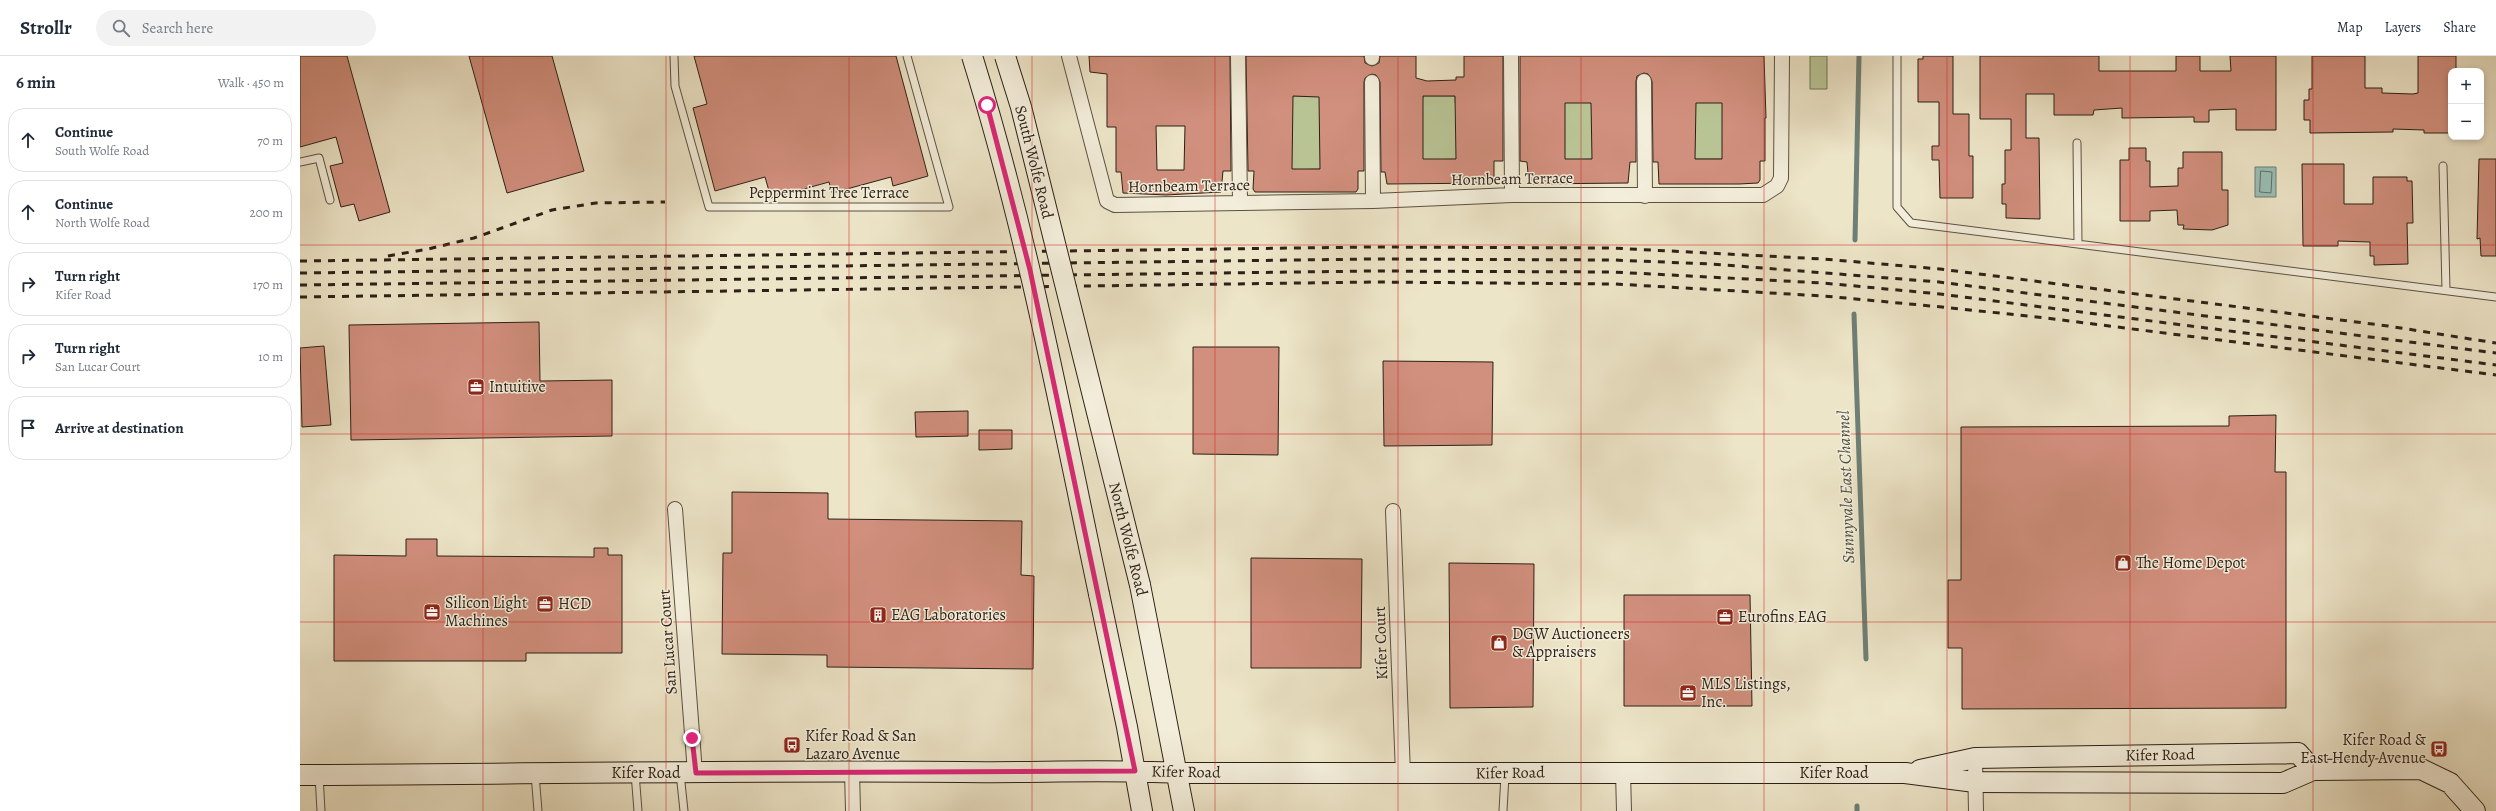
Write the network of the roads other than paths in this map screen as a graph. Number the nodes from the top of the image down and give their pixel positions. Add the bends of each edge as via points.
1 (674, 56) edge
2 (906, 56) edge
3 (972, 56) edge
4 (1005, 56) edge
5 (1069, 56) edge
6 (1238, 56) edge
7 (1511, 56) edge
8 (1782, 56) edge
9 (1897, 56) edge
10 (1644, 81) dead end
11 (1372, 82) dead end
12 (2077, 142) dead end
13 (300, 162) edge
14 (2443, 166) dead end
15 (1512, 195) junction
16 (1645, 196) junction
17 (330, 200) dead end
18 (1373, 201) junction
19 (1240, 202) junction
20 (2078, 243) junction
21 (1061, 269) joint
22 (2446, 290) junction
23 (2496, 297) edge
24 (675, 509) dead end
25 (1393, 511) dead end
26 (1975, 758) junction
27 (2313, 770) junction
28 (852, 771) junction
29 (1135, 771) junction
30 (1623, 772) junction
31 (635, 773) junction
32 (688, 773) junction
33 (1178, 773) junction
34 (1505, 773) junction
35 (1905, 773) junction
36 (535, 774) junction
37 (1403, 774) junction
38 (309, 775) edge
39 (1975, 782) junction
40 (321, 811) edge
41 (538, 811) edge
42 (638, 811) edge
43 (684, 811) edge
44 (853, 811) edge
45 (1142, 811) edge
46 (1184, 811) edge
47 (1503, 811) edge
48 (1624, 811) edge
49 (1976, 811) edge
50 (2474, 811) edge

1 - 2 lane, Peppermint Tree Terrace via 675,86 709,207 949,207
3 - 29 main road, South Wolfe Road, bridge via 1030,270
4 - 21 main road, South Wolfe Road, bridge via 1021,107
5 - 19 street, Hornbeam Terrace via 1107,201 1115,205
6 - 19 street
7 - 15 street
8 - 16 street, Hornbeam Terrace via 1781,178 1777,186 1763,195
9 - 20 lane via 1897,207 1911,223
10 - 16 street
11 - 18 street
12 - 20 lane
13 - 17 lane via 319,158
14 - 22 lane
15 - 16 street, Hornbeam Terrace
15 - 18 street, Hornbeam Terrace
18 - 19 street, Hornbeam Terrace
20 - 22 lane
21 - 33 main road, North Wolfe Road, bridge via 1140,585
22 - 23 lane
24 - 32 street, San Lucar Court
25 - 37 street, Kifer Court
26 - 27 main road, Kifer Road via 2298,753
26 - 35 main road, Kifer Road
26 - 39 street
27 - 39 main road, Kifer Road via 2283,783
27 - 50 main road, Kifer Road via 2421,769 2450,783
28 - 29 main road, Kifer Road
28 - 32 main road, Kifer Road
28 - 44 street
29 - 33 main road, Kifer Road
29 - 45 main road
30 - 34 main road, Kifer Road
30 - 35 main road, Kifer Road
30 - 48 street
31 - 32 main road, Kifer Road
31 - 36 main road, Kifer Road
31 - 42 lane
32 - 43 lane
33 - 37 main road, Kifer Road
33 - 46 main road, North Wolfe Road
34 - 37 main road, Kifer Road
34 - 47 lane
35 - 39 main road, Kifer Road
36 - 38 main road, Kifer Road
36 - 41 lane
38 - 40 lane
39 - 49 street

